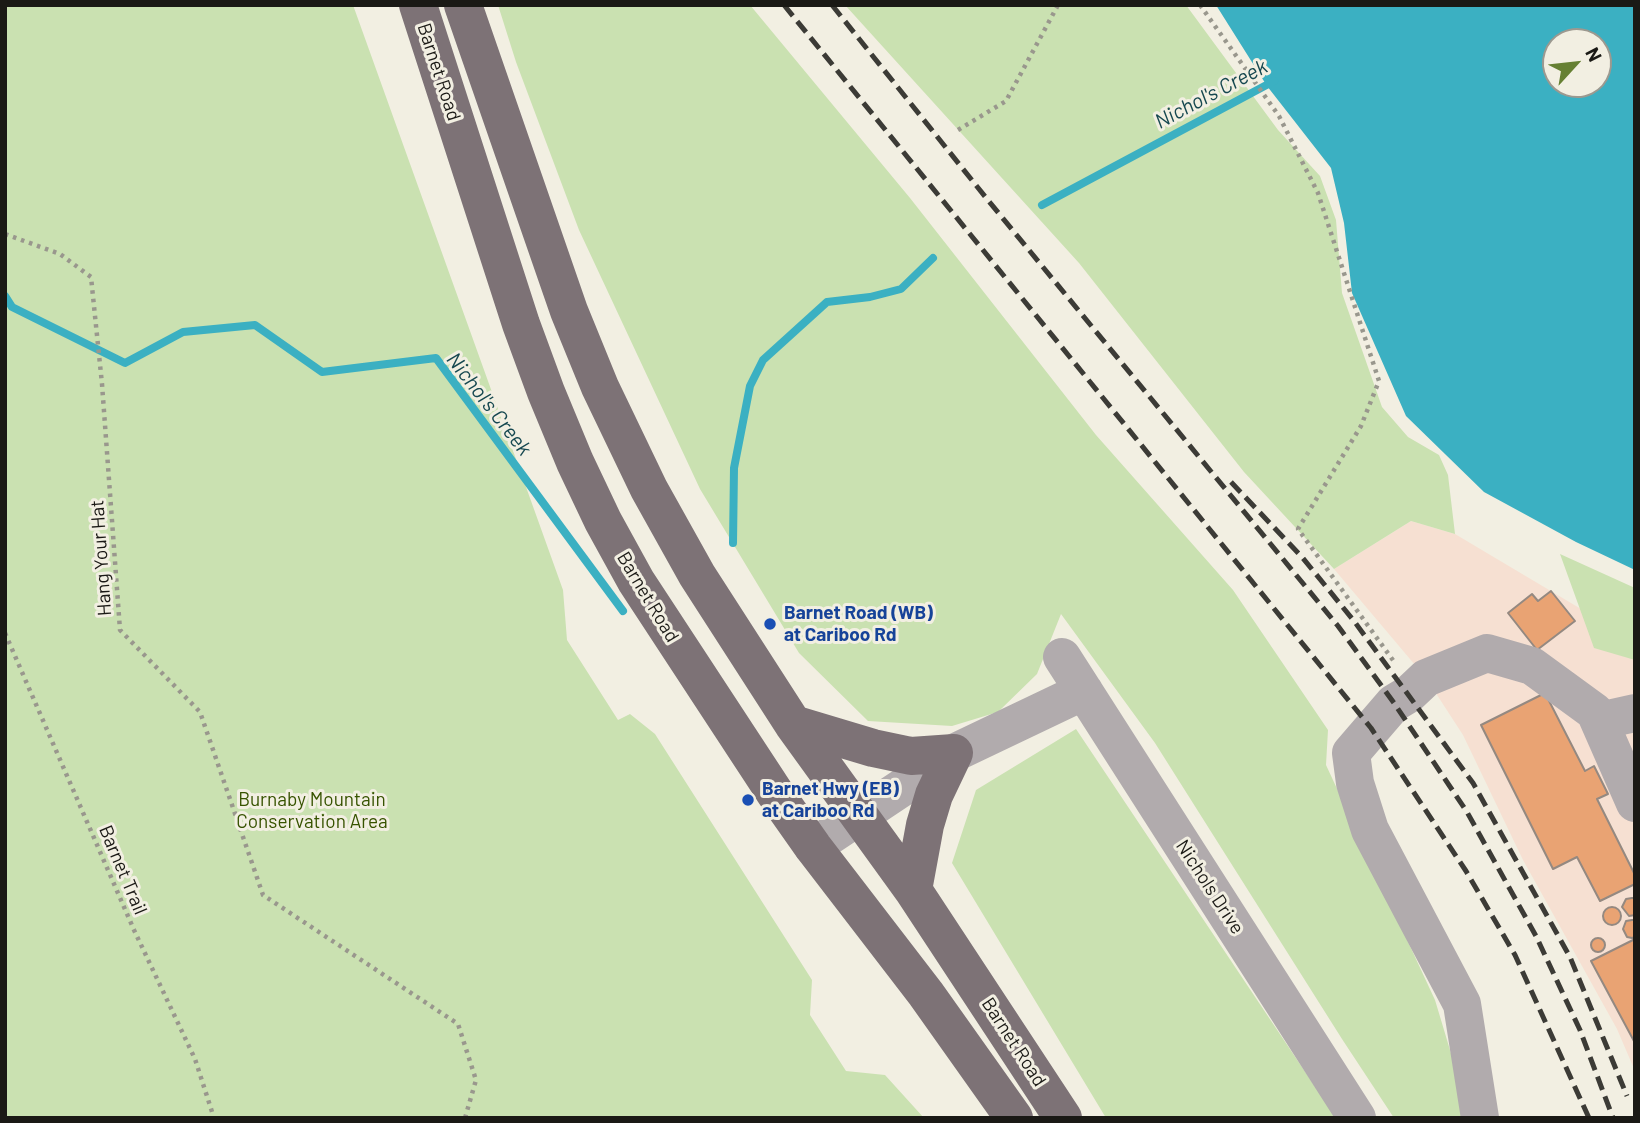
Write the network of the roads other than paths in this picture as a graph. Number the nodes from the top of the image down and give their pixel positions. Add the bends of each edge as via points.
1 (418, 5) edge
2 (463, 5) edge
3 (1062, 657) dead end
4 (1084, 691) junction
5 (1617, 717) edge
6 (793, 724) junction
7 (954, 753) junction
8 (1635, 803) edge
9 (859, 817) junction
10 (813, 847) junction
11 (913, 890) junction
12 (1014, 1118) edge
13 (1063, 1118) edge
14 (1357, 1118) edge
15 (1480, 1118) edge

1 - 10 main road, Barnet Road via 521,324 575,462 636,581
2 - 6 main road, Barnet Road via 600,387 691,564
3 - 4 street, Nichols Drive
4 - 7 street
4 - 14 street, Nichols Drive
5 - 8 street
5 - 15 street via 1595,712 1532,666 1487,653 1426,678 1394,703 1351,752 1370,830 1462,1004
6 - 7 main road via 911,756
6 - 9 main road, Barnet Road
7 - 9 street
7 - 11 main road via 925,825
9 - 10 street
9 - 11 main road, Barnet Road
10 - 12 main road, Barnet Road
11 - 13 main road, Barnet Road

